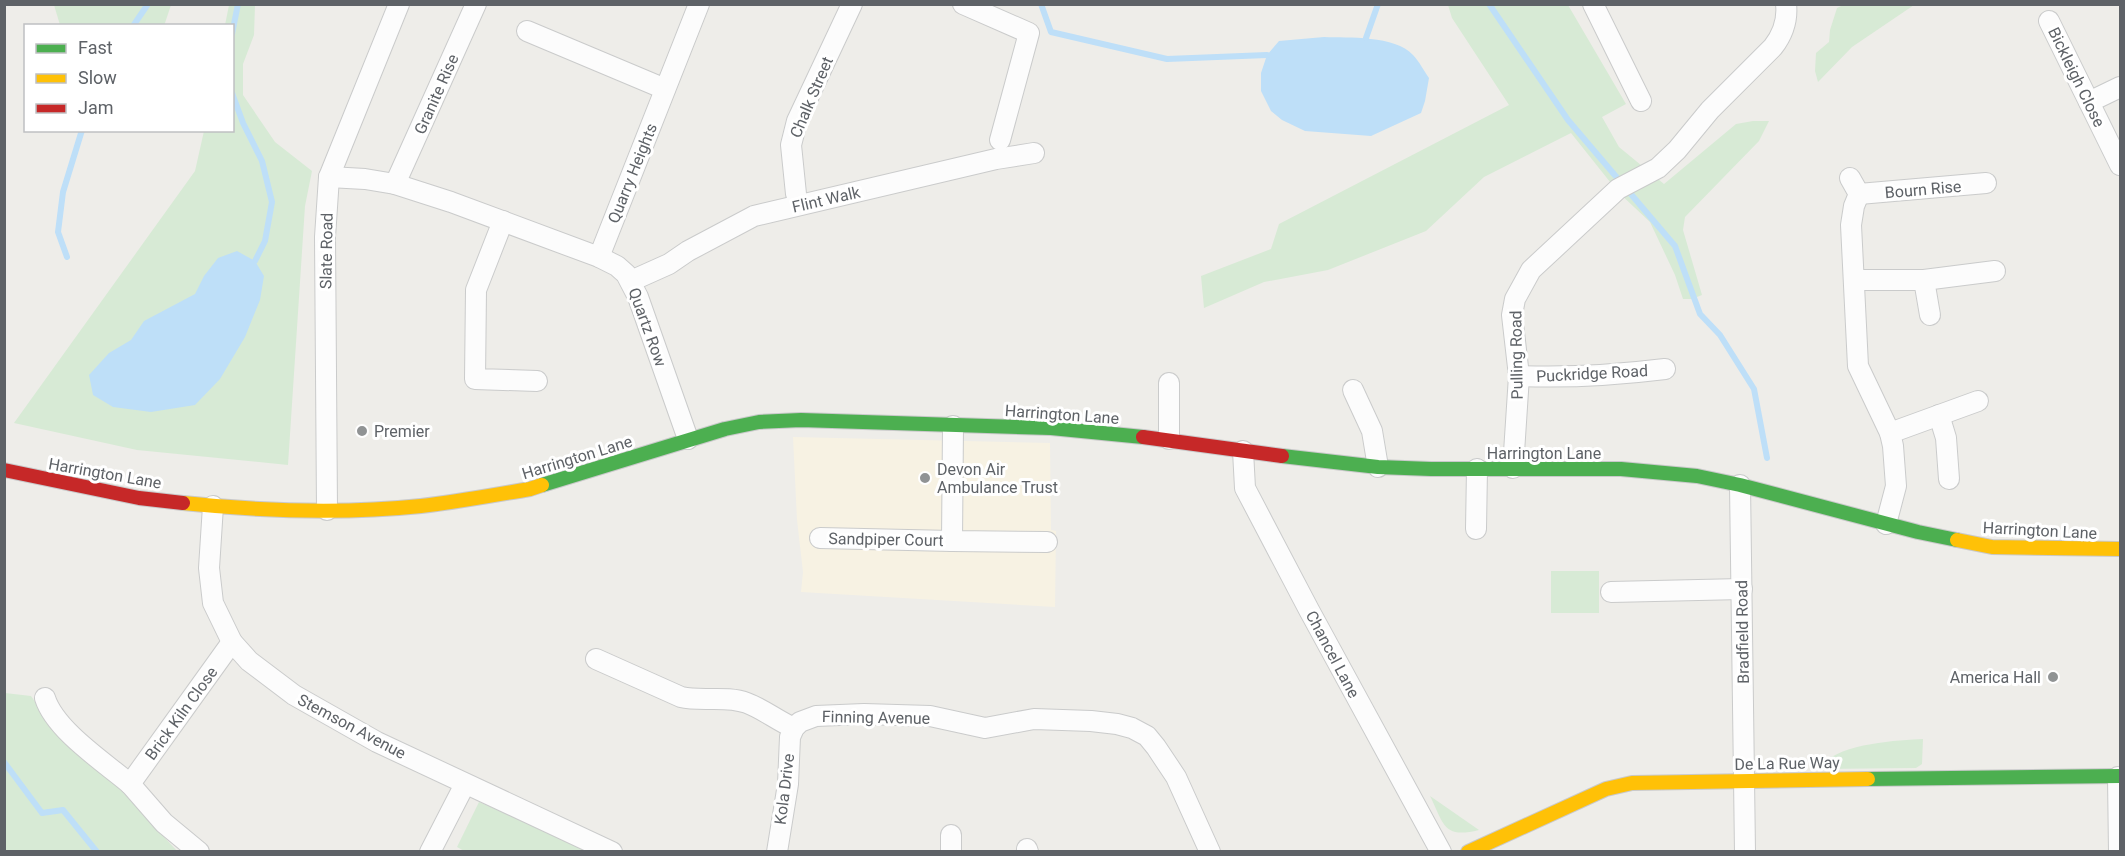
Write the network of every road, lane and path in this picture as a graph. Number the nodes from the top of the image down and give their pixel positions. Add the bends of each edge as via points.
1 (399, 4) edge
2 (476, 4) edge
3 (699, 4) edge
4 (852, 4) edge
5 (963, 4) edge
6 (1593, 4) edge
7 (1786, 4) edge
8 (2049, 21) dead end
9 (527, 31) dead end
10 (2121, 87) edge
11 (665, 89) junction
12 (1641, 101) dead end
13 (2089, 102) junction
14 (1000, 140) dead end
15 (1035, 153) dead end
16 (2121, 165) edge
17 (329, 177) junction
18 (1986, 183) dead end
19 (395, 184) junction
20 (796, 194) dead end
21 (503, 221) junction
22 (599, 257) junction
23 (1995, 271) dead end
24 (1854, 280) junction
25 (1924, 280) junction
26 (631, 281) junction
27 (1930, 315) dead end
28 (1665, 369) dead end
29 (1519, 376) junction
30 (537, 381) dead end
31 (1169, 383) dead end
32 (1353, 390) dead end
33 (1978, 400) dead end
34 (1939, 415) junction
35 (953, 426) junction
36 (1890, 433) junction
37 (1169, 439) junction
38 (688, 440) junction
39 (1243, 451) junction
40 (1378, 467) junction
41 (1513, 468) junction
42 (4, 470) edge
43 (1477, 470) junction
44 (1948, 479) dead end
45 (1740, 485) junction
46 (213, 506) junction
47 (327, 510) junction
48 (1886, 524) junction
49 (1476, 529) dead end
50 (820, 538) dead end
51 (952, 541) junction
52 (1047, 542) dead end
53 (2121, 549) edge
54 (1742, 589) junction
55 (1611, 592) dead end
56 (232, 642) junction
57 (596, 659) dead end
58 (45, 698) dead end
59 (794, 728) junction
60 (2120, 776) edge
61 (1744, 780) junction
62 (130, 784) junction
63 (465, 784) junction
64 (601, 850) edge
65 (199, 852) edge
66 (429, 852) edge
67 (777, 852) edge
68 (1209, 852) edge
69 (1441, 852) edge
70 (1468, 852) edge
71 (1745, 852) edge
72 (2120, 852) edge

1 - 17 street, Slate Road
2 - 19 street, Granite Rise
3 - 11 street, Quarry Heights
4 - 20 street, Chalk Street via 797,121 791,145
5 - 14 street via 1029,33
6 - 12 street
7 - 29 street, Pulling Road via 1786,24 1773,47 1710,110 1677,150 1658,168 1618,189 1531,270 1515,299 1512,315
8 - 13 street, Bickleigh Close
9 - 11 street
10 - 13 street
11 - 22 street, Quarry Heights
13 - 16 street, Bickleigh Close
15 - 26 street, Flint Walk via 754,216
17 - 19 street, Quartz Row
17 - 47 street, Slate Road via 325,237
18 - 24 street, Bourn Rise via 1854,186
19 - 21 street, Quartz Row
21 - 22 street, Quartz Row
21 - 30 street via 476,290 475,379
22 - 26 street, Quartz Row via 617,266
23 - 25 street
24 - 25 street
24 - 36 street, Bourn Rise via 1858,366
25 - 27 street
26 - 38 street, Quartz Row
28 - 29 street, Puckridge Road via 1558,378
29 - 41 street, Pulling Road
31 - 37 street
32 - 40 street via 1372,431
33 - 34 street
34 - 36 street
34 - 44 street via 1946,438
35 - 37 street, Harrington Lane via 1051,428
35 - 38 street, Harrington Lane via 778,420
35 - 51 street, Sandpiper Court
36 - 48 street, Bourn Rise via 1896,486
37 - 39 street, Harrington Lane
38 - 47 street, Harrington Lane via 520,491 421,506
39 - 40 street, Harrington Lane
39 - 69 street, Chancel Lane via 1245,488
40 - 43 street, Harrington Lane
41 - 43 street, Harrington Lane
41 - 45 street, Harrington Lane via 1622,469 1697,476
42 - 46 street, Harrington Lane via 139,498
43 - 49 street
45 - 48 street, Harrington Lane
45 - 54 street, Bradfield Road
46 - 47 street, Harrington Lane
46 - 56 street, Stemson Avenue via 211,589 213,603
48 - 53 street, Harrington Lane via 1992,547
50 - 51 street, Sandpiper Court
51 - 52 street, Sandpiper Court
54 - 55 street
54 - 61 street, Bradfield Road
56 - 62 street, Brick Kiln Close
56 - 63 street, Stemson Avenue via 249,661 294,695 377,742
57 - 59 street via 681,697 746,702
58 - 62 street via 61,726
59 - 67 street, Kola Drive
59 - 68 street, Finning Avenue via 816,716 864,714 930,716 985,728 1034,719 1132,728 1156,747 1176,777
60 - 61 street, De La Rue Way
60 - 72 street
61 - 70 street, De La Rue Way via 1613,787
61 - 71 street, Bradfield Road
62 - 65 street via 164,823
63 - 64 street, Stemson Avenue
63 - 66 street

